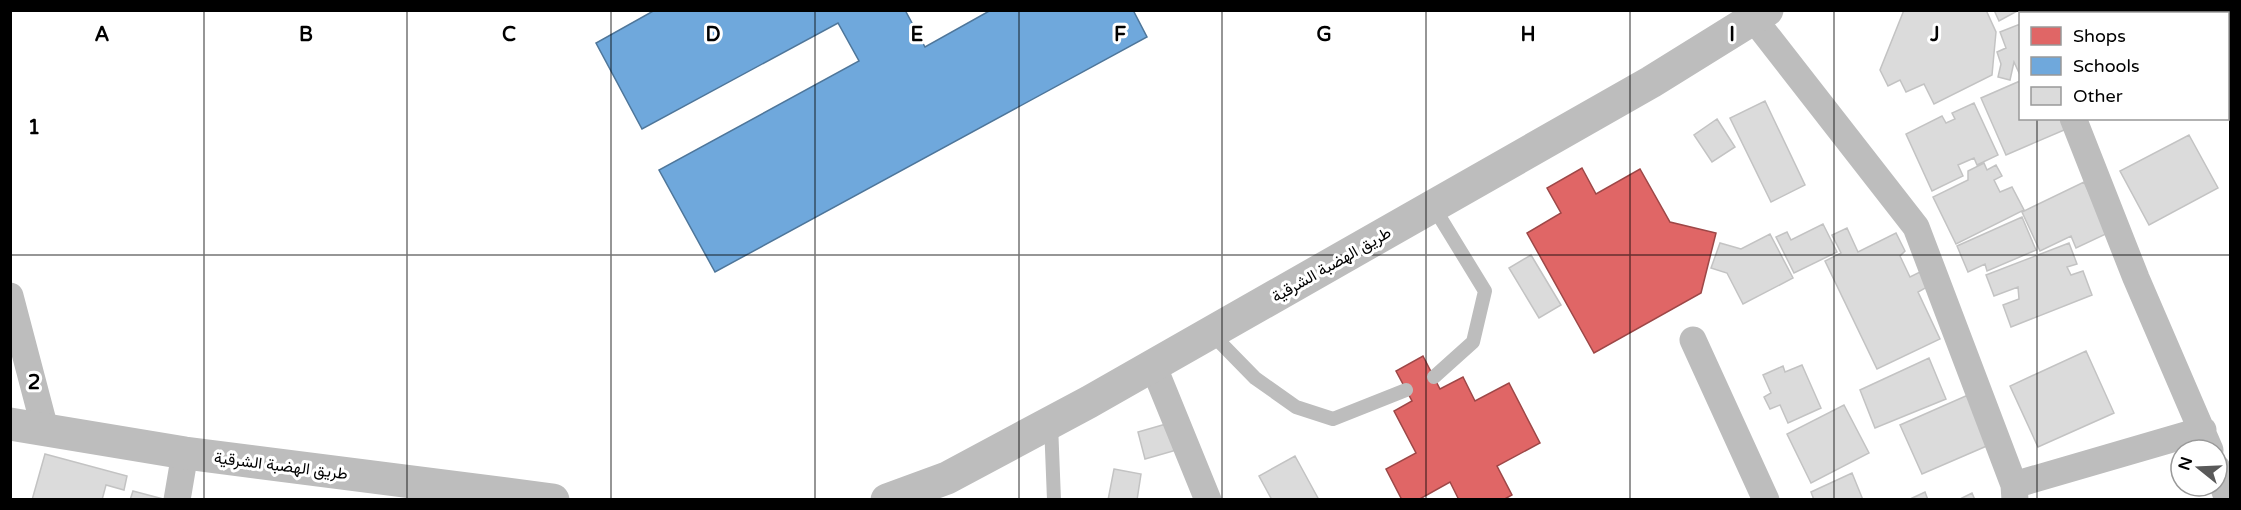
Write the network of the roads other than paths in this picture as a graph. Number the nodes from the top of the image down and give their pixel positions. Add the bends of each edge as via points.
1 (1760, 14) edge
2 (2074, 120) edge
3 (1433, 206) junction
4 (10, 296) edge
5 (1210, 332) junction
6 (1693, 340) dead end
7 (1153, 365) junction
8 (1434, 377) dead end
9 (1406, 390) dead end
10 (1050, 422) junction
11 (10, 424) edge
12 (45, 429) junction
13 (2206, 438) edge
14 (2169, 450) edge
15 (184, 453) junction
16 (2014, 493) edge
17 (177, 500) edge
18 (553, 500) edge
19 (886, 500) edge
20 (1054, 500) edge
21 (1208, 500) edge
22 (1766, 500) edge

1 - 3 main road, طريق الهضبة الشرقية via 1651,82
1 - 16 street via 1916,228
2 - 13 street via 2136,278
3 - 5 main road, طريق الهضبة الشرقية
3 - 8 lane via 1485,291 1473,342
4 - 12 street
5 - 7 main road, طريق الهضبة الشرقية
5 - 9 lane via 1255,378 1296,407 1333,419
6 - 22 street
7 - 10 main road, طريق الهضبة الشرقية
7 - 21 street
10 - 19 main road, طريق الهضبة الشرقية via 947,478
10 - 20 lane
11 - 12 main road, طريق الهضبة الشرقية
12 - 15 main road, طريق الهضبة الشرقية
14 - 16 street
15 - 17 street
15 - 18 main road, طريق الهضبة الشرقية

